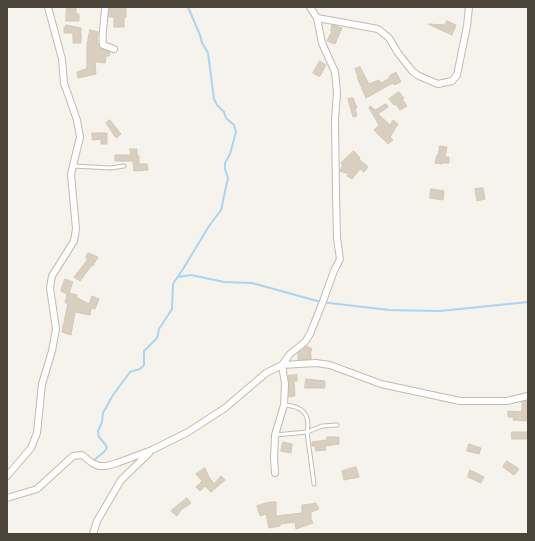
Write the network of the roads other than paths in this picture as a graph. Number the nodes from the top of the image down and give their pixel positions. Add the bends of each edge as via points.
1 (48, 7) edge
2 (105, 7) edge
3 (310, 7) edge
4 (469, 7) edge
5 (317, 18) junction
6 (114, 49) dead end
7 (74, 166) junction
8 (124, 166) dead end
9 (282, 365) junction
10 (528, 396) edge
11 (284, 405) junction
12 (337, 425) dead end
13 (307, 432) junction
14 (275, 435) junction
15 (152, 450) junction
16 (275, 473) dead end
17 (7, 476) edge
18 (314, 484) dead end
19 (7, 498) edge
20 (93, 534) edge

1 - 7 street via 62,59 64,83 80,137
2 - 6 street via 103,46
3 - 5 street
4 - 5 street via 457,75 452,81 438,84 413,72 389,38 378,29
5 - 9 street via 322,43 335,72 336,194 340,259 310,334
7 - 8 lane
7 - 17 street via 71,174 76,229 74,242 52,276 50,288 56,329 42,384 36,433 31,448
9 - 10 street via 330,365 381,384 460,401 507,401
9 - 11 street
9 - 15 street via 266,373 226,408 188,432
11 - 13 lane via 294,405 303,411 307,417
11 - 14 street
12 - 13 lane via 322,426
13 - 14 lane
13 - 18 lane
14 - 16 street
15 - 19 street via 106,466 92,463 82,455 73,456 36,489
15 - 20 street via 121,480 97,521

